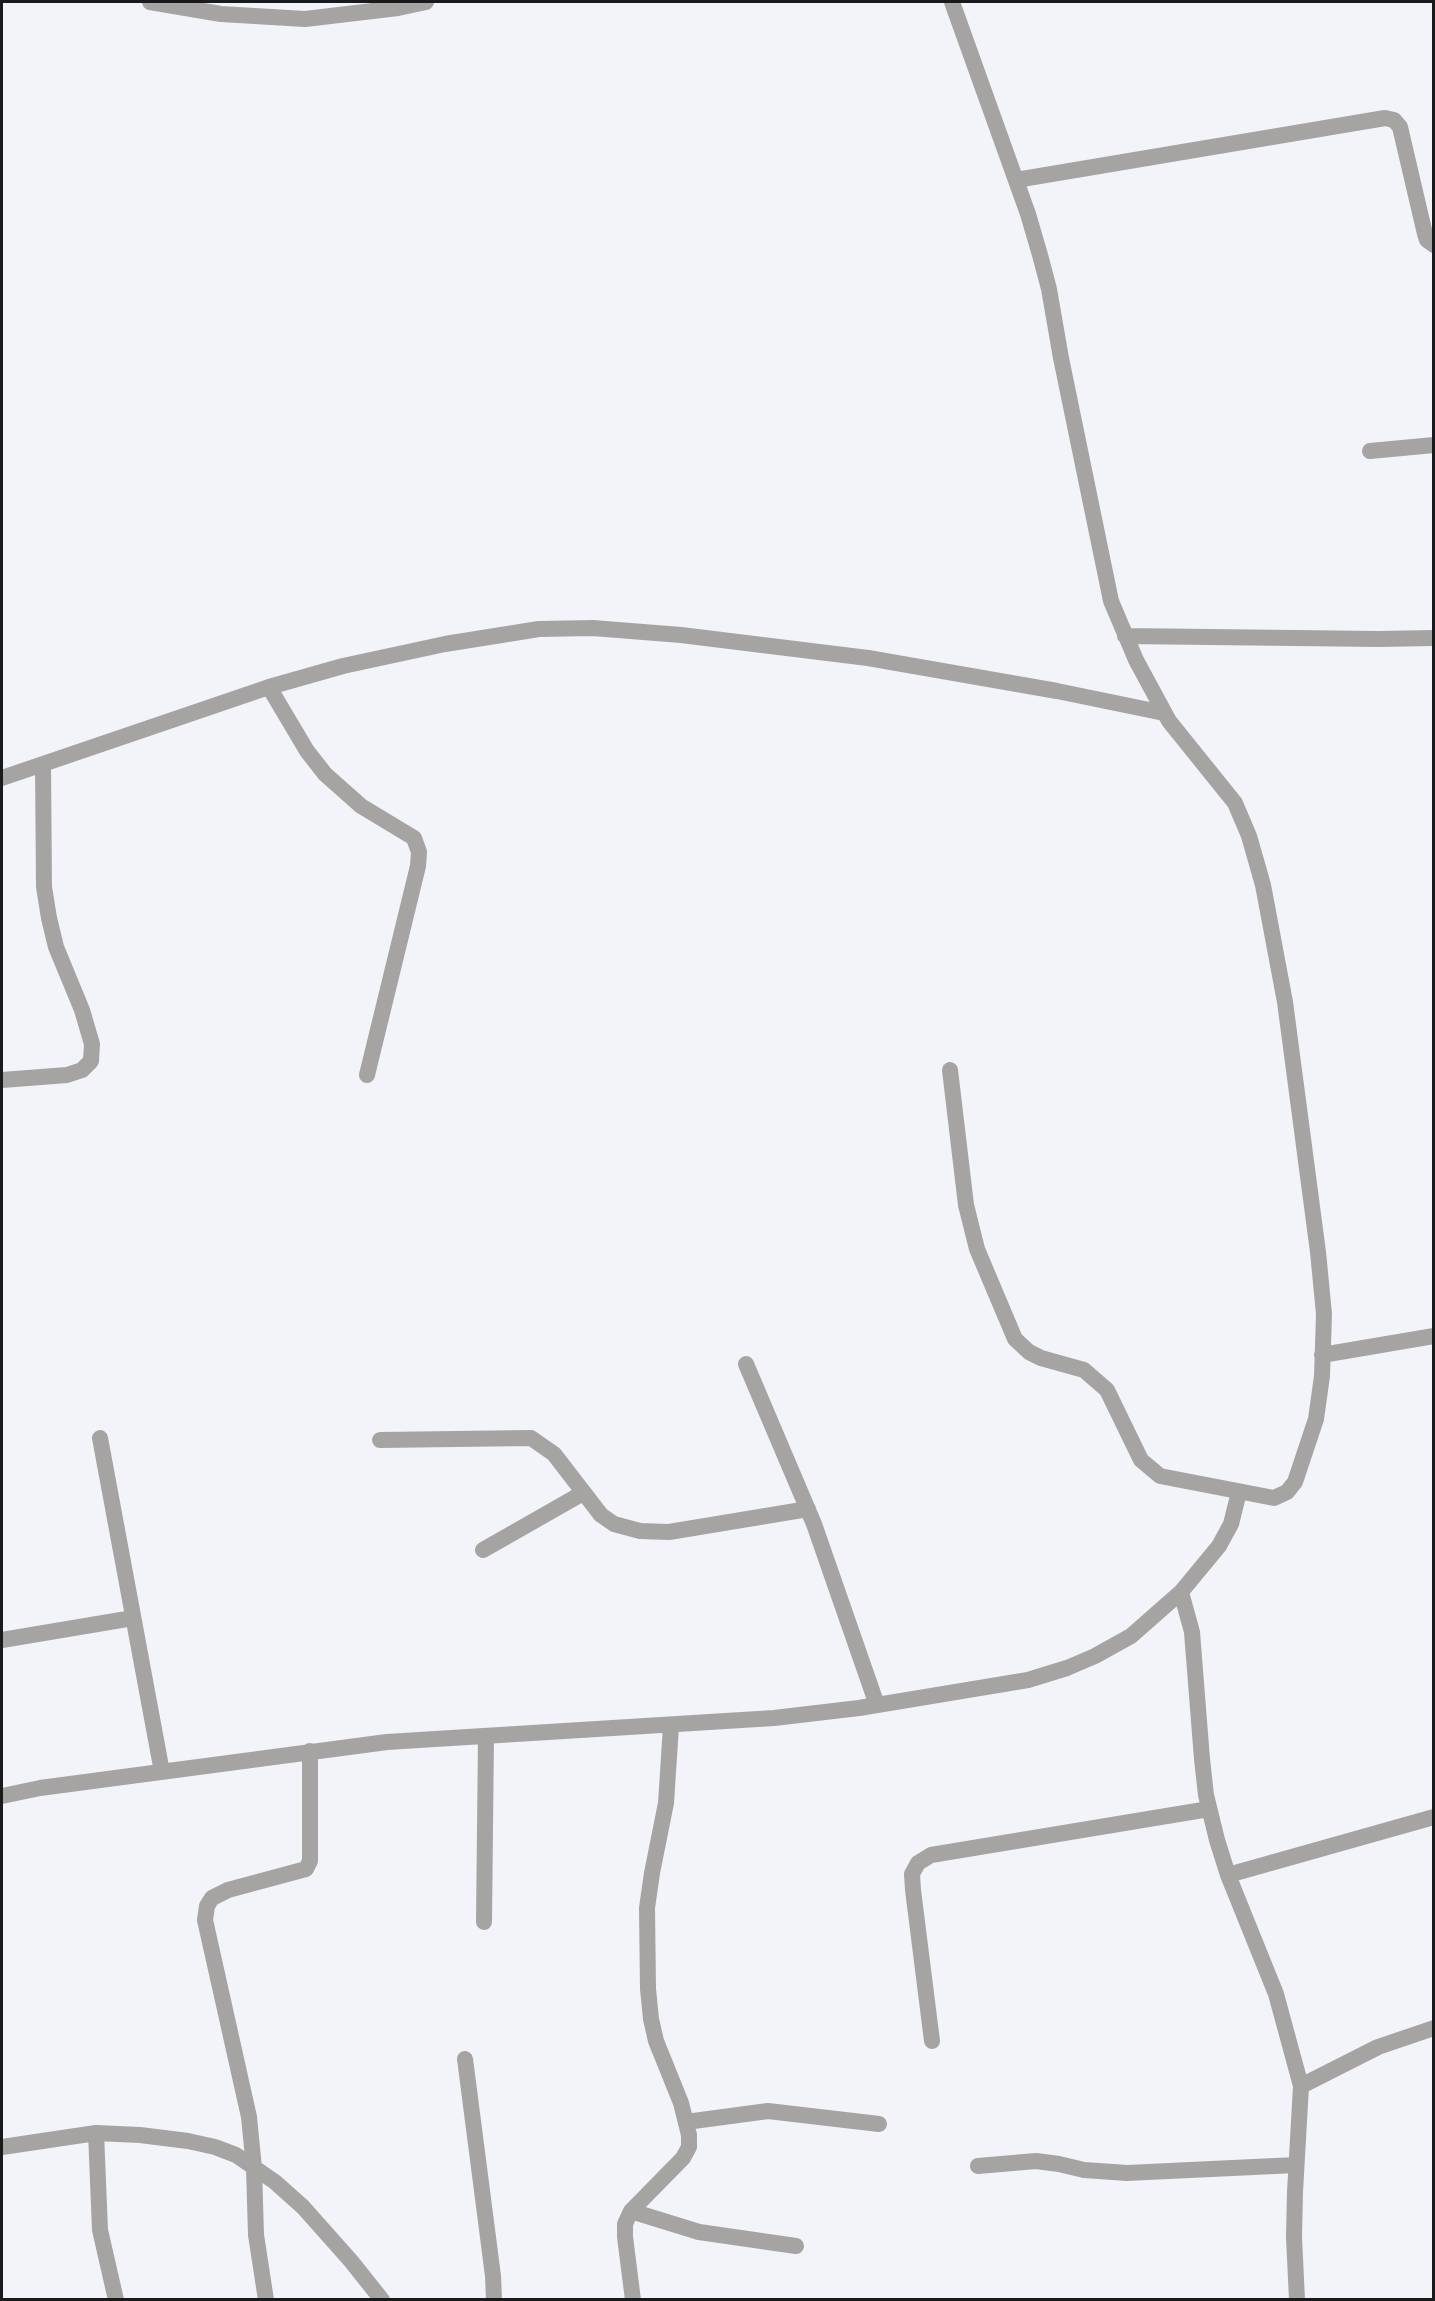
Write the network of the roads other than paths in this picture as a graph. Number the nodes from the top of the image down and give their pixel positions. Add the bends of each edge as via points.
1 (150, 2) edge
2 (426, 2) edge
3 (952, 2) edge
4 (1016, 180) junction
5 (1434, 245) edge
6 (1434, 445) edge
7 (1370, 451) dead end
8 (1125, 636) junction
9 (1434, 638) edge
10 (269, 687) junction
11 (1164, 713) junction
12 (43, 764) junction
13 (2, 778) edge
14 (950, 1070) dead end
15 (367, 1075) dead end
16 (2, 1080) edge
17 (1434, 1336) edge
18 (1322, 1355) junction
19 (746, 1364) dead end
20 (100, 1438) dead end
21 (380, 1440) dead end
22 (1239, 1492) junction
23 (583, 1493) junction
24 (808, 1509) junction
25 (483, 1550) dead end
26 (1181, 1592) junction
27 (133, 1618) junction
28 (2, 1640) edge
29 (877, 1705) junction
30 (671, 1726) junction
31 (486, 1737) junction
32 (310, 1751) junction
33 (162, 1772) junction
34 (2, 1796) edge
35 (1209, 1809) junction
36 (1434, 1817) edge
37 (1228, 1875) junction
38 (484, 1922) dead end
39 (1434, 2028) edge
40 (932, 2041) dead end
41 (465, 2059) dead end
42 (1301, 2086) junction
43 (686, 2122) junction
44 (879, 2124) dead end
45 (96, 2133) junction
46 (2, 2147) edge
47 (1296, 2165) junction
48 (978, 2166) dead end
49 (254, 2168) junction
50 (631, 2211) junction
51 (796, 2246) dead end
52 (116, 2300) edge
53 (266, 2300) edge
54 (382, 2300) edge
55 (494, 2300) edge
56 (633, 2300) edge
57 (1297, 2300) edge

1 - 2 street via 221,14 305,19
3 - 4 street
4 - 5 street via 1385,118 1400,127 1425,234
4 - 8 street via 1049,289 1111,601
6 - 7 street
8 - 9 street
8 - 11 street
10 - 11 street via 444,644 539,629 593,628 681,634 868,658
10 - 12 street
10 - 15 street via 325,774 361,806 414,838 418,852 418,866
11 - 18 street via 1235,802 1263,885 1285,1002 1318,1252 1324,1314
12 - 13 street
12 - 16 street via 44,887 49,918 92,1044 91,1061 82,1070 67,1075
14 - 22 street via 966,1205 977,1249 1015,1339 1041,1358 1084,1370 1107,1390 1141,1460 1160,1476
17 - 18 street
18 - 22 street via 1316,1419 1295,1482 1287,1492 1274,1498
19 - 24 street
20 - 27 street
21 - 23 street via 531,1438 554,1454
22 - 26 street via 1231,1524 1219,1546
23 - 24 street via 614,1524 640,1532 669,1532
23 - 25 street
24 - 29 street
26 - 29 street via 1131,1636 1067,1668 1028,1680
26 - 35 street via 1192,1632
27 - 28 street
27 - 33 street
29 - 30 street
30 - 31 street
30 - 43 street via 666,1803 647,1908 648,1989 656,2041
31 - 32 street
31 - 38 street
32 - 33 street
32 - 49 street via 310,1861 306,1869 228,1890 207,1905 205,1920 249,2117
33 - 34 street
35 - 37 street
35 - 40 street via 931,1855 918,1863 912,1874 913,1890
36 - 37 street
37 - 42 street via 1276,1994
39 - 42 street via 1378,2047
41 - 55 street
42 - 47 street
43 - 44 street via 768,2111
43 - 50 street via 689,2147 683,2158
45 - 46 street
45 - 49 street via 188,2141 236,2155
45 - 52 street via 100,2230
47 - 48 street via 1127,2173 1036,2161
47 - 57 street
49 - 53 street via 255,2235
49 - 54 street via 303,2207
50 - 51 street via 699,2232
50 - 56 street via 625,2237

